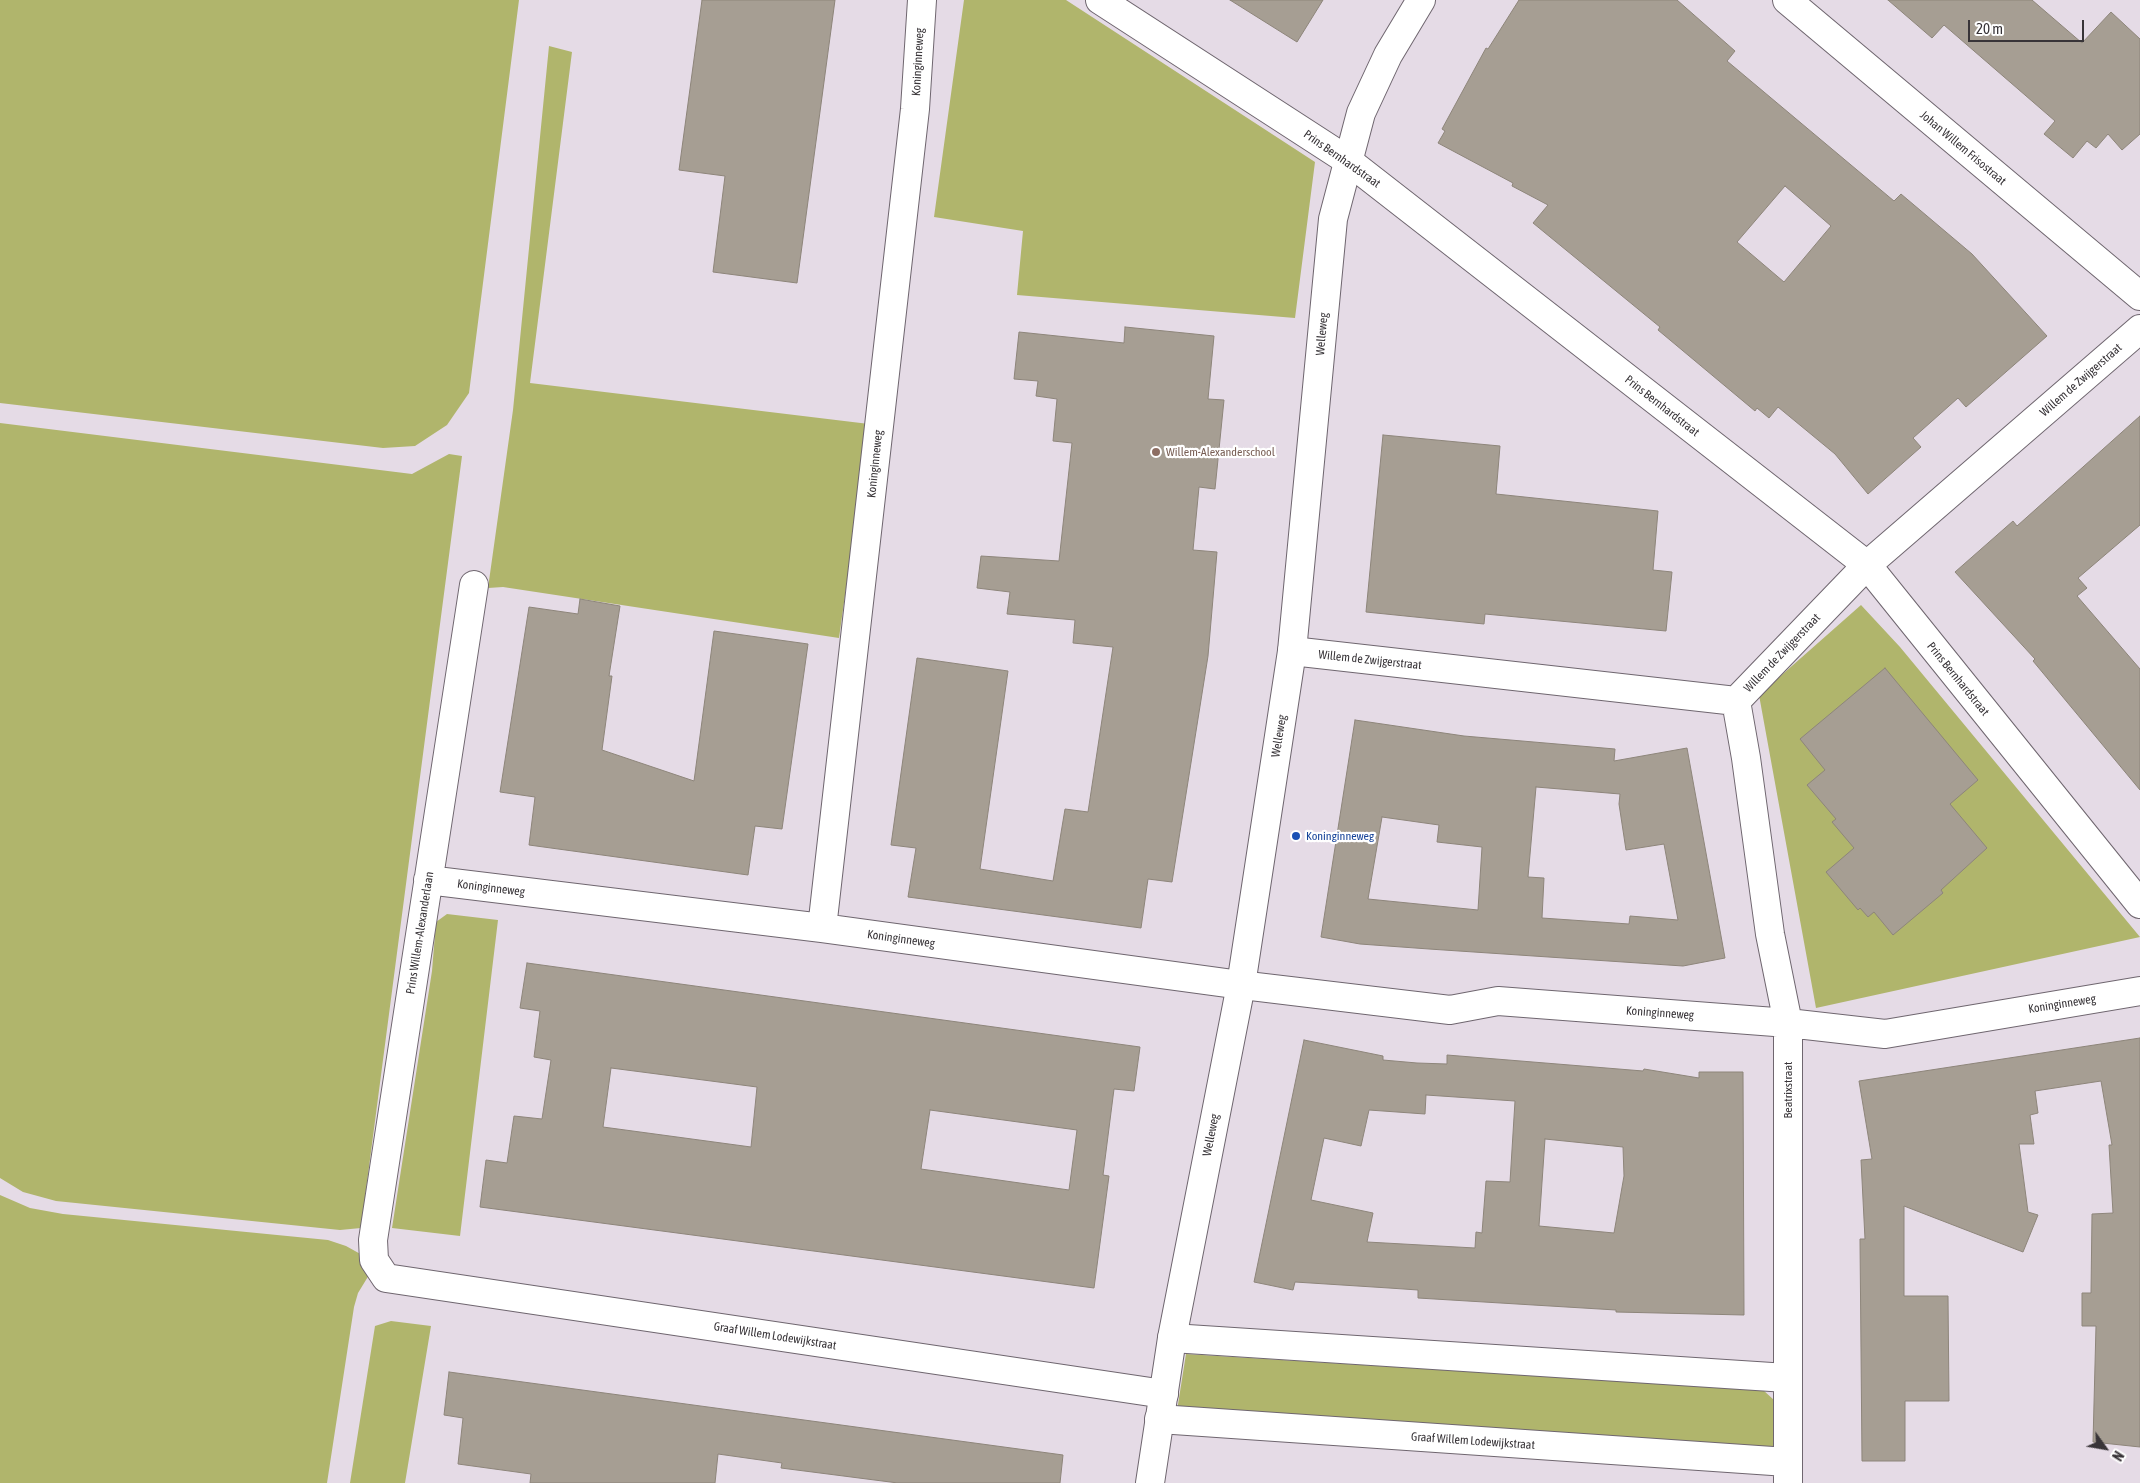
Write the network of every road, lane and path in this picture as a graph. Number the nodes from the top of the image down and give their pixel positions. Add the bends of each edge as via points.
1 (922, 0) edge
2 (1100, 0) edge
3 (1421, 0) edge
4 (1786, 0) edge
5 (1347, 160) junction
6 (2140, 296) edge
7 (2140, 329) edge
8 (1867, 565) junction
9 (474, 585) dead end
10 (1292, 651) junction
11 (1736, 701) junction
12 (428, 880) junction
13 (2140, 904) edge
14 (822, 928) junction
15 (1241, 985) junction
16 (2140, 991) edge
17 (1788, 1023) junction
18 (386, 1278) joint
19 (1172, 1338) junction
20 (1787, 1378) junction
21 (1161, 1407) junction
22 (1788, 1472) edge
23 (1150, 1483) edge

1 - 14 street, Koninginneweg via 915,110
2 - 5 street, Prins Bernhardstraat
3 - 5 street, Welleweg via 1361,113
4 - 6 street, Johan Willem Frisostraat
5 - 8 street, Prins Bernhardstraat
5 - 10 street, Welleweg via 1333,219
7 - 8 street, Willem de Zwijgerstraat
8 - 11 street, Willem de Zwijgerstraat
8 - 13 street, Prins Bernhardstraat
9 - 12 street, Prins Willem-Alexanderlaan
10 - 11 street, Willem de Zwijgerstraat
10 - 15 street, Welleweg
11 - 17 street, Beatrixstraat via 1770,934
12 - 14 street, Koninginneweg
12 - 18 street, Prins Willem-Alexanderlaan via 373,1240 374,1260
14 - 15 street, Koninginneweg
15 - 17 street, Koninginneweg via 1450,1010 1498,1001
15 - 19 street, Welleweg
16 - 17 street, Koninginneweg via 1885,1034
17 - 20 street, Beatrixstraat
18 - 21 street, Graaf Willem Lodewijkstraat
19 - 20 street
19 - 21 street, Welleweg
20 - 22 street, Beatrixstraat
21 - 22 street, Graaf Willem Lodewijkstraat
21 - 23 street, Welleweg

